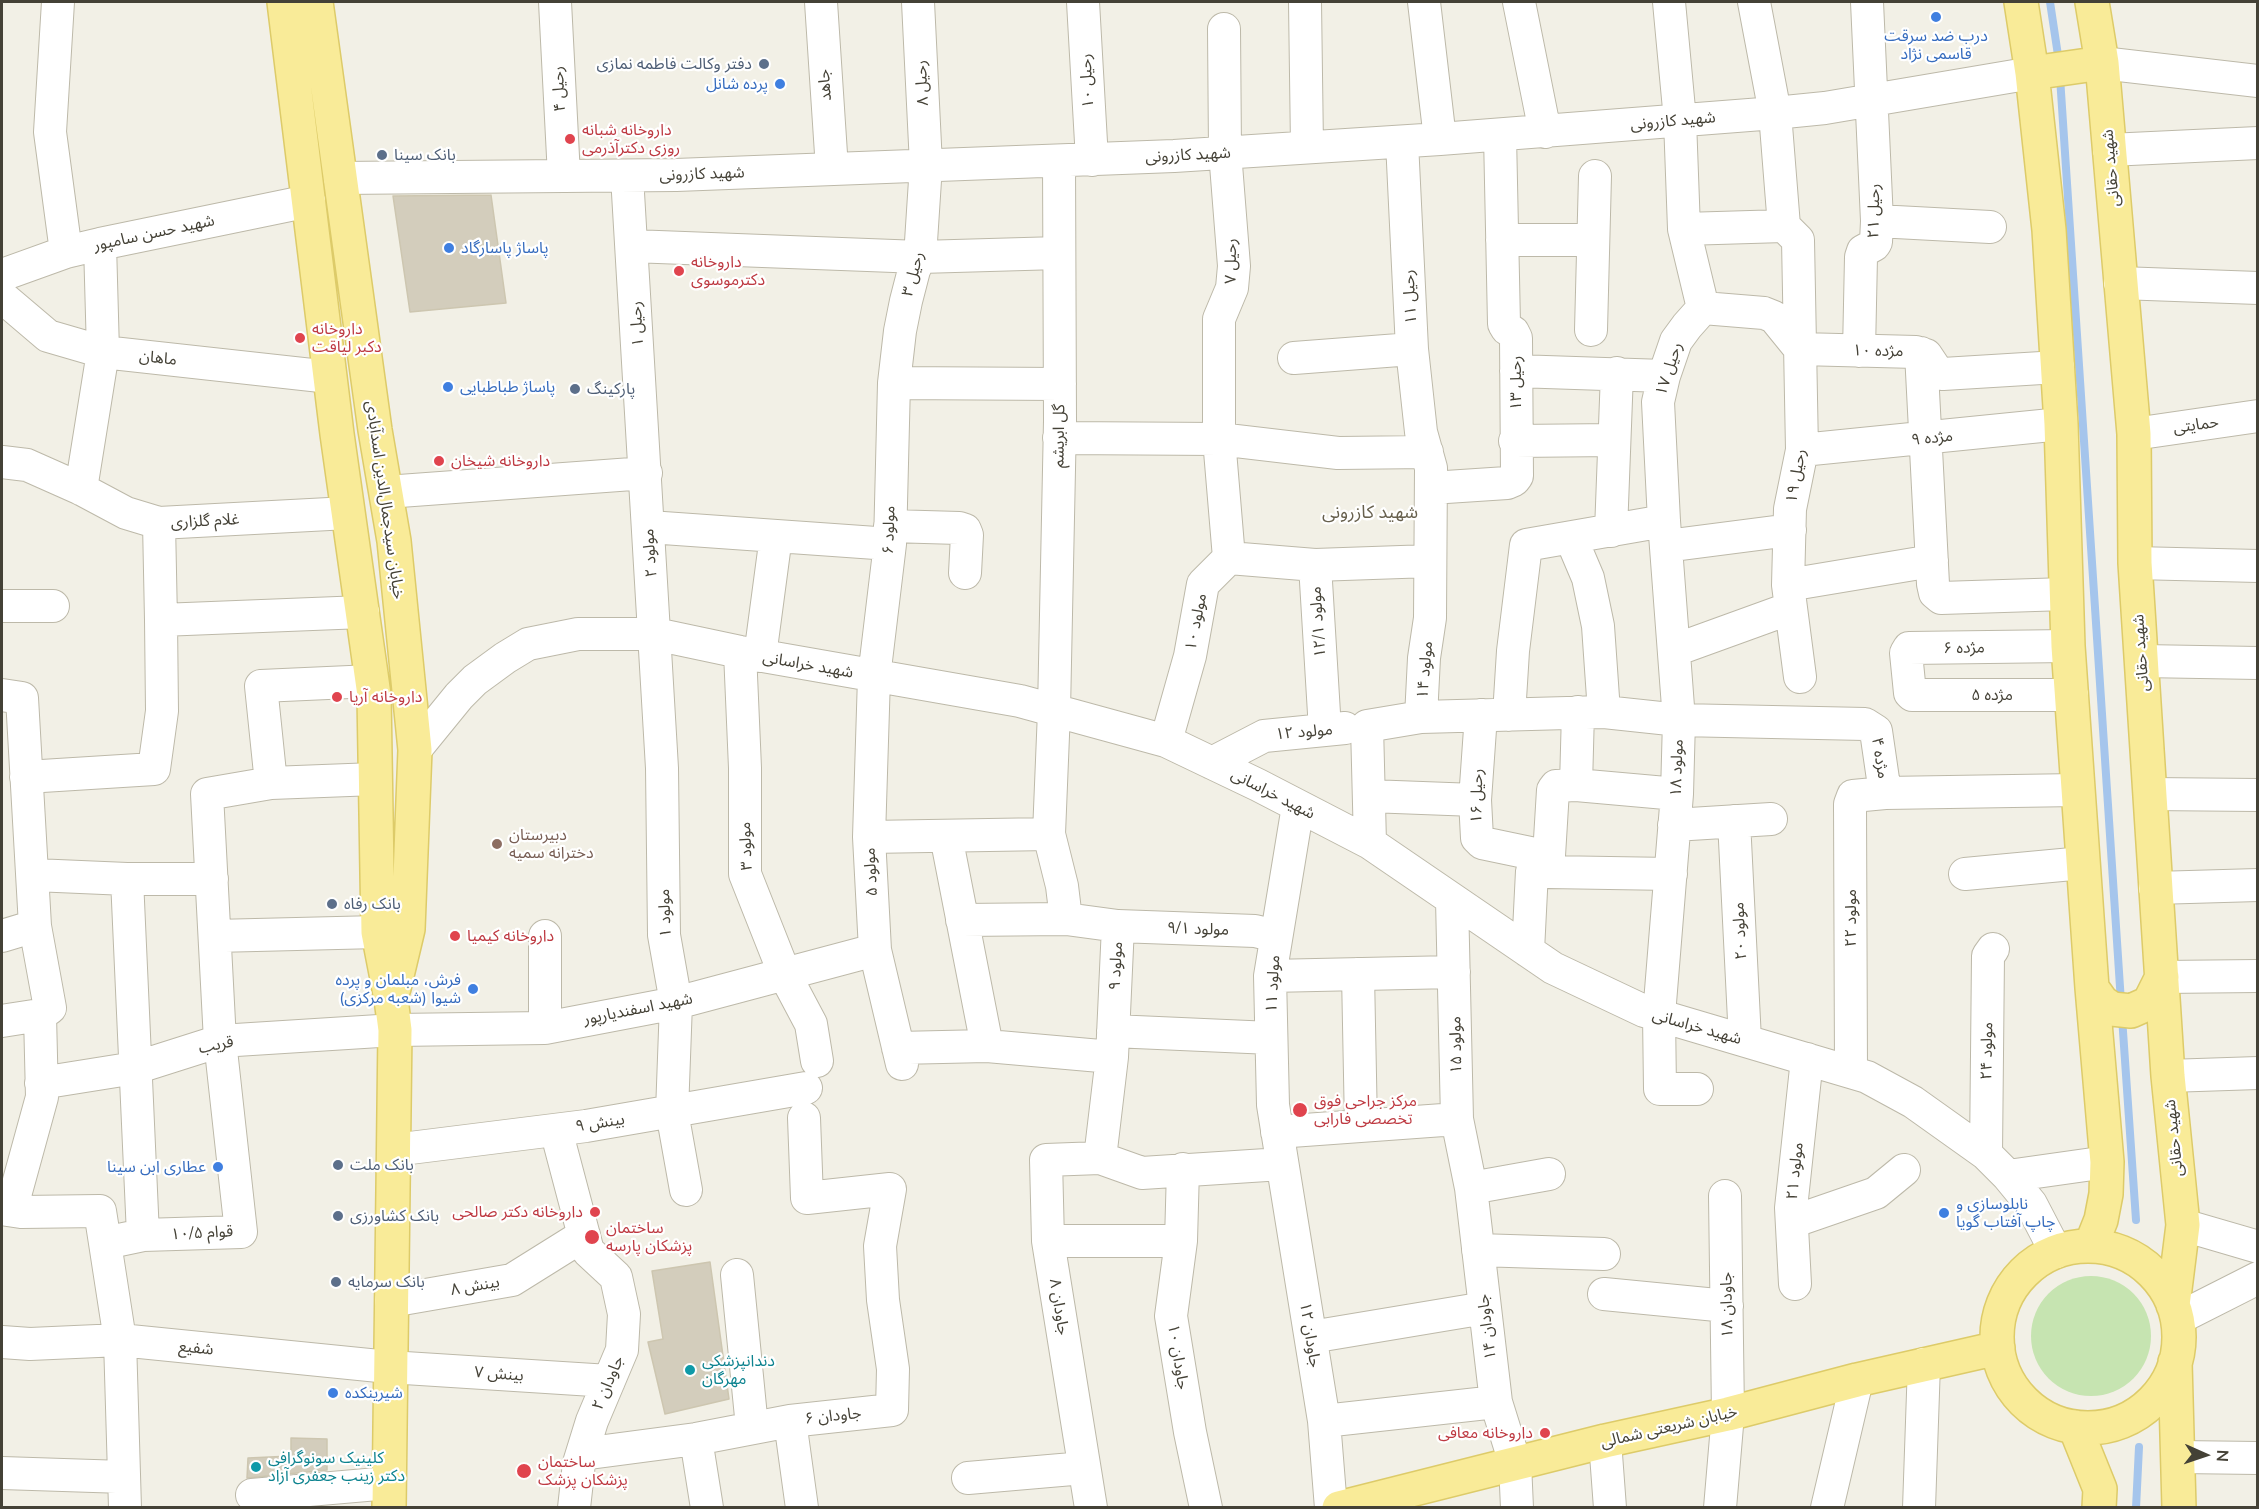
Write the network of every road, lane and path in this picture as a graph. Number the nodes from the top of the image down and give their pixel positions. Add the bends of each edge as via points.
1 (58, 2) edge
2 (284, 2) edge
3 (316, 2) edge
4 (555, 2) edge
5 (821, 2) edge
6 (918, 2) edge
7 (1083, 2) edge
8 (1305, 2) edge
9 (1424, 2) edge
10 (1519, 2) edge
11 (1669, 2) edge
12 (1754, 2) edge
13 (1867, 2) edge
14 (2021, 2) edge
15 (2092, 2) edge
16 (1224, 29) dead end
17 (2102, 63) junction
18 (2032, 73) junction
19 (2258, 81) edge
20 (1873, 100) junction
21 (1775, 113) junction
22 (1680, 120) junction
23 (1545, 132) junction
24 (1500, 135) junction
25 (1440, 139) junction
26 (1402, 142) junction
27 (2258, 143) edge
28 (1307, 147) junction
29 (2109, 150) junction
30 (1225, 152) junction
31 (1092, 160) junction
32 (1059, 161) junction
33 (926, 165) junction
34 (832, 169) junction
35 (564, 176) junction
36 (627, 176) junction
37 (1595, 176) dead end
38 (339, 178) junction
39 (309, 201) junction
40 (1877, 221) junction
41 (1784, 226) junction
42 (1990, 227) dead end
43 (1684, 229) junction
44 (1502, 240) junction
45 (1592, 240) junction
46 (100, 244) junction
47 (632, 246) junction
48 (66, 252) junction
49 (1059, 254) junction
50 (920, 257) junction
51 (2, 275) edge
52 (2120, 283) junction
53 (2258, 288) edge
54 (2, 297) edge
55 (1704, 308) junction
56 (1591, 330) dead end
57 (1412, 349) junction
58 (1800, 349) junction
59 (1859, 351) junction
60 (103, 352) junction
61 (1921, 353) junction
62 (1294, 358) dead end
63 (2058, 368) junction
64 (1516, 370) junction
65 (1617, 373) junction
66 (1664, 376) junction
67 (330, 377) junction
68 (894, 383) junction
69 (1060, 384) junction
70 (2258, 416) edge
71 (2061, 424) junction
72 (2134, 434) junction
73 (1059, 438) junction
74 (1927, 438) junction
75 (1219, 439) junction
76 (1614, 440) junction
77 (1515, 441) junction
78 (1802, 450) junction
79 (1427, 452) junction
80 (2, 462) edge
81 (646, 472) junction
82 (1431, 488) junction
83 (81, 489) junction
84 (386, 492) junction
85 (348, 513) junction
86 (159, 523) junction
87 (649, 527) junction
88 (1790, 530) junction
89 (1611, 531) junction
90 (1665, 533) junction
91 (890, 535) junction
92 (776, 536) junction
93 (1571, 538) junction
94 (1229, 558) junction
95 (1430, 561) junction
96 (1932, 561) junction
97 (2135, 562) junction
98 (1315, 564) junction
99 (2258, 566) edge
100 (966, 573) dead end
101 (2066, 594) junction
102 (1790, 596) junction
103 (2, 606) edge
104 (53, 606) dead end
105 (363, 612) junction
106 (161, 620) junction
107 (655, 634) junction
108 (2068, 646) junction
109 (1675, 650) junction
110 (750, 654) junction
111 (2142, 661) junction
112 (2258, 663) edge
113 (874, 677) junction
114 (1800, 677) dead end
115 (372, 681) junction
116 (2072, 694) junction
117 (2, 695) edge
118 (1912, 695) joint
119 (1054, 711) junction
120 (1591, 712) junction
121 (1495, 715) junction
122 (1421, 717) junction
123 (1679, 720) junction
124 (1367, 726) junction
125 (1325, 730) junction
126 (1166, 741) junction
127 (415, 750) junction
128 (1212, 763) junction
129 (26, 777) junction
130 (375, 779) junction
131 (271, 783) junction
132 (1576, 785) junction
133 (2077, 790) junction
134 (1677, 794) junction
135 (1885, 794) junction
136 (2150, 794) junction
137 (2258, 795) edge
138 (1369, 796) junction
139 (1475, 800) junction
140 (1298, 806) junction
141 (1771, 819) dead end
142 (1734, 821) junction
143 (1674, 825) junction
144 (1049, 834) junction
145 (946, 836) junction
146 (869, 837) junction
147 (1370, 843) junction
148 (2083, 862) junction
149 (1548, 865) junction
150 (1671, 874) junction
151 (1965, 874) dead end
152 (34, 875) junction
153 (127, 879) junction
154 (212, 879) junction
155 (2258, 885) edge
156 (2155, 888) junction
157 (1452, 900) junction
158 (1066, 919) junction
159 (962, 920) junction
160 (35, 926) junction
161 (1118, 926) junction
162 (378, 932) junction
163 (2, 936) edge
164 (215, 936) junction
165 (545, 936) dead end
166 (1276, 936) junction
167 (1993, 949) dead end
168 (875, 950) junction
169 (1527, 951) junction
170 (1454, 972) junction
171 (1358, 974) junction
172 (785, 975) junction
173 (1270, 976) junction
174 (2258, 976) edge
175 (2162, 977) junction
176 (2091, 988) junction
177 (391, 999) junction
178 (676, 1003) junction
179 (40, 1016) junction
180 (1659, 1016) junction
181 (2, 1021) edge
182 (545, 1028) junction
183 (395, 1030) junction
184 (1271, 1038) junction
185 (1745, 1040) junction
186 (220, 1041) junction
187 (1112, 1044) junction
188 (987, 1046) junction
189 (1807, 1059) junction
190 (135, 1068) junction
191 (1851, 1072) junction
192 (2258, 1073) edge
193 (2168, 1076) junction
194 (41, 1083) junction
195 (809, 1089) junction
196 (1697, 1089) dead end
197 (672, 1112) junction
198 (1457, 1119) junction
199 (1361, 1126) junction
200 (556, 1130) junction
201 (1277, 1132) junction
202 (394, 1150) junction
203 (1986, 1154) junction
204 (1100, 1158) junction
205 (2107, 1162) junction
206 (1282, 1164) junction
207 (1183, 1169) junction
208 (1904, 1170) dead end
209 (1549, 1174) dead end
210 (2008, 1176) junction
211 (1471, 1188) junction
212 (686, 1190) dead end
213 (1725, 1196) dead end
214 (6, 1209) edge
215 (1792, 1222) junction
216 (2182, 1225) junction
217 (143, 1235) junction
218 (584, 1235) junction
219 (1048, 1240) junction
220 (1181, 1241) junction
221 (105, 1243) junction
222 (2091, 1245) junction
223 (2258, 1247) edge
224 (1478, 1250) junction
225 (2056, 1252) junction
226 (1604, 1254) dead end
227 (736, 1275) dead end
228 (2258, 1278) edge
229 (1795, 1284) dead end
230 (1604, 1294) dead end
231 (391, 1301) junction
232 (1727, 1306) junction
233 (1485, 1308) junction
234 (2176, 1311) junction
235 (1311, 1337) junction
236 (120, 1340) junction
237 (2, 1342) edge
238 (1998, 1348) junction
239 (2175, 1361) junction
240 (1924, 1364) junction
241 (390, 1367) junction
242 (1857, 1380) junction
243 (609, 1381) junction
244 (1496, 1402) junction
245 (892, 1410) joint
246 (1728, 1414) junction
247 (790, 1421) junction
248 (1324, 1421) junction
249 (752, 1427) junction
250 (2075, 1427) junction
251 (696, 1439) junction
252 (1605, 1441) junction
253 (582, 1454) junction
254 (2179, 1457) junction
255 (2258, 1458) edge
256 (1515, 1463) junction
257 (1084, 1468) junction
258 (2, 1473) edge
259 (124, 1477) junction
260 (968, 1478) dead end
261 (252, 1495) dead end
262 (389, 1495) edge
263 (124, 1508) edge
264 (574, 1508) edge
265 (707, 1508) edge
266 (802, 1508) edge
267 (1091, 1508) edge
268 (1206, 1508) edge
269 (1331, 1508) edge
270 (1339, 1508) edge
271 (1517, 1508) edge
272 (1610, 1508) edge
273 (1720, 1508) edge
274 (1827, 1508) edge
275 (1919, 1508) edge
276 (2099, 1508) edge
277 (2179, 1508) edge

1 - 48 street via 50,132
2 - 39 main road, خیابان سیدجمال‌الدین اسدآبادی
3 - 38 main road, خیابان سیدجمال‌الدین اسدآبادی
4 - 35 street, رحیل ۴
5 - 34 street, جاهد
6 - 33 street, رحیل ۸
7 - 31 street, رحیل ۱۰
8 - 28 street
9 - 25 street
10 - 23 street
11 - 22 street
12 - 21 street, رحیل ۱۹
13 - 20 street, رحیل ۲۱
14 - 18 main road
15 - 17 main road, شهید حقانی
16 - 30 street, رحیل ۷
17 - 18 main road
17 - 19 street
17 - 29 main road, شهید حقانی
18 - 20 street, شهید کازرونی
18 - 63 main road via 2049,230
20 - 21 street, شهید کازرونی
20 - 40 street, رحیل ۲۱
21 - 22 street, شهید کازرونی
21 - 41 street, رحیل ۱۹
22 - 23 street, شهید کازرونی
22 - 43 street
23 - 24 street, شهید کازرونی
24 - 25 street, شهید کازرونی
24 - 44 street, رحیل ۱۳
25 - 26 street, شهید کازرونی
26 - 28 street, شهید کازرونی
26 - 57 street, رحیل ۱۱
27 - 29 street
28 - 30 street, شهید کازرونی
29 - 52 main road, شهید حقانی
30 - 31 street, شهید کازرونی
30 - 75 street, رحیل ۷ via 1234,277 1219,319
31 - 32 street, شهید کازرونی
32 - 33 street, شهید کازرونی
32 - 49 street, گل ابریشم
33 - 34 street, شهید کازرونی
33 - 50 street, رحیل ۳
34 - 36 street, شهید کازرونی
35 - 36 street, شهید کازرونی
35 - 38 street, شهید کازرونی
36 - 47 street, رحیل ۱
37 - 45 street
38 - 84 main road, خیابان سیدجمال‌الدین اسدآبادی
39 - 46 street, شهید حسن سامپور
39 - 67 main road, خیابان سیدجمال‌الدین اسدآبادی
40 - 42 street
40 - 59 street, رحیل ۲۱ via 1876,242 1861,257
41 - 43 street
41 - 58 street, رحیل ۱۹ via 1798,240
43 - 55 street
44 - 45 street
44 - 64 street, رحیل ۱۳ via 1504,324 1515,334
45 - 56 street
46 - 48 street, شهید حسن سامپور
46 - 60 street
47 - 50 street
47 - 81 street, رحیل ۱
48 - 51 street, شهید حسن سامپور
49 - 50 street
49 - 69 street, گل ابریشم
50 - 68 street, رحیل ۳ via 906,301
52 - 53 street
52 - 72 main road, شهید حقانی
54 - 60 street, ماهان via 48,336
55 - 58 street via 1774,317
55 - 66 street, رحیل ۱۷ via 1676,341
57 - 62 street
57 - 79 street, رحیل ۱۱ via 1421,432
58 - 59 street, مژده ۱۰
58 - 78 street, رحیل ۱۹
59 - 61 street, مژده ۱۰
60 - 67 street, ماهان
60 - 83 street
61 - 63 street, مژده ۱۰ via 1943,374
61 - 74 street
63 - 71 main road
64 - 65 street
64 - 77 street, رحیل ۱۳
65 - 66 street
65 - 76 street
66 - 90 street, رحیل ۱۷ via 1658,402
67 - 85 main road, خیابان سیدجمال‌الدین اسدآبادی
68 - 69 street
68 - 91 street, مولود ۶
69 - 73 street, گل ابریشم
70 - 72 street, حمایتی
71 - 74 street, مژده ۹
71 - 101 main road
72 - 97 main road, شهید حقانی
73 - 75 street
73 - 119 street, گل ابریشم
74 - 78 street, مژده ۹
74 - 96 street
75 - 79 street via 1338,453
75 - 94 street
76 - 77 street
76 - 89 street
77 - 82 street, رحیل ۱۳ via 1514,480
78 - 88 street, رحیل ۱۹ via 1790,509
79 - 82 street, مولود ۱۴
80 - 83 street, غلام گلزاری via 27,465
81 - 84 street
81 - 87 street, مولود ۲
82 - 95 street, مولود ۱۴
83 - 86 street, غلام گلزاری via 126,513
84 - 127 main road, خیابان سیدجمال‌الدین اسدآبادی
85 - 86 street, غلام گلزاری
85 - 105 main road, خیابان سیدجمال‌الدین اسدآبادی
86 - 106 street
87 - 92 street
87 - 107 street, مولود ۲
88 - 90 street
88 - 102 street, رحیل ۱۹
89 - 90 street
89 - 93 street
90 - 109 street, مولود ۱۸
91 - 92 street
91 - 100 street via 965,530
91 - 113 street, مولود ۶
92 - 110 street, مولود ۳
93 - 120 street via 1588,578 1598,626
93 - 121 street, رحیل ۱۶ via 1526,545 1513,651
94 - 98 street, مولود ۱۲/۱
94 - 126 street, مولود ۱۰ via 1203,584 1190,656
95 - 98 street
95 - 122 street, مولود ۱۴ via 1430,618
96 - 101 street via 1935,593 1941,598
96 - 102 street
97 - 99 street
97 - 111 main road, شهید حقانی
98 - 125 street, مولود ۱۲/۱
101 - 108 main road
102 - 109 street
102 - 114 street, رحیل ۱۹
103 - 104 street
105 - 106 street
105 - 115 main road, خیابان سیدجمال‌الدین اسدآبادی
106 - 129 street via 162,711 154,770
107 - 110 street, شهید خراسانی
107 - 127 street, شهید خراسانی via 578,634 528,644 475,680
107 - 178 street, مولود ۱ via 664,935
108 - 116 main road
108 - 118 street, مژده ۶ via 1910,648 1906,653
109 - 123 street, مولود ۱۸
110 - 113 street, شهید خراسانی
110 - 172 street, مولود ۳ via 745,874
111 - 112 street
111 - 136 main road, شهید حقانی
113 - 119 street, شهید خراسانی via 1020,701
113 - 146 street, مولود ۵
115 - 130 main road, خیابان سیدجمال‌الدین اسدآبادی
115 - 131 street via 261,686
116 - 118 street, مژده ۵
116 - 133 main road
117 - 129 street via 22,698
119 - 126 street, شهید خراسانی
119 - 144 street
120 - 121 street, مژده ۴
120 - 123 street, مژده ۴
120 - 132 street
121 - 122 street, مژده ۴
121 - 139 street, رحیل ۱۶
122 - 124 street, مولود ۱۴
123 - 134 street, مولود ۱۸
123 - 135 street, مژده ۴ via 1865,724 1876,731
124 - 125 street, مولود ۱۲
124 - 138 street
125 - 128 street, مولود ۱۲ via 1264,736
126 - 128 street, شهید خراسانی
127 - 177 main road, خیابان سیدجمال‌الدین اسدآبادی via 408,929
128 - 140 street, شهید خراسانی
129 - 152 street
130 - 131 street
130 - 162 main road, خیابان سیدجمال‌الدین اسدآبادی
131 - 154 street via 207,794
132 - 134 street
132 - 149 street via 1554,787
133 - 135 street, مژده ۴
133 - 148 main road
134 - 143 street, مولود ۱۸
135 - 191 street, مولود ۲۲ via 1853,796 1850,804
136 - 137 street
136 - 156 main road, شهید حقانی
138 - 139 street
138 - 147 street
139 - 149 street, رحیل ۱۶ via 1479,842
140 - 147 street, شهید خراسانی
140 - 166 street, مولود ۱۱
141 - 142 street
142 - 143 street
142 - 185 street, مولود ۲۰
143 - 150 street, مولود ۱۸
144 - 145 street
144 - 158 street
145 - 146 street
145 - 159 street
146 - 168 street, مولود ۵
147 - 157 street, شهید خراسانی
148 - 151 street
148 - 176 main road
149 - 150 street
149 - 169 street via 1532,872
150 - 180 street, مولود ۱۸
152 - 153 street
152 - 160 street
153 - 154 street
153 - 190 street
154 - 164 street
155 - 156 street
156 - 175 main road, شهید حقانی
157 - 169 street, شهید خراسانی
157 - 170 street, مولود ۱۵
158 - 159 street, مولود ۹
158 - 161 street, مولود ۹
159 - 188 street
160 - 163 street
160 - 179 street via 50,1008
161 - 166 street, مولود ۹/۱ via 1255,931
161 - 187 street, مولود ۹
162 - 164 street
162 - 177 main road, خیابان سیدجمال‌الدین اسدآبادی
164 - 186 street
165 - 182 street
166 - 173 street, مولود ۱۱
167 - 203 street, مولود ۲۴ via 1988,956
168 - 172 street, شهید اسفندیارپور
168 - 188 street, مولود ۵ via 900,1056
169 - 180 street, شهید خراسانی via 1553,968
170 - 171 street
170 - 198 street, مولود ۱۵
171 - 173 street
171 - 199 street
172 - 178 street, شهید اسفندیارپور
172 - 195 street, مولود ۳ via 811,1024
173 - 184 street, مولود ۱۱
174 - 175 street
175 - 176 main road via 2149,1004 2131,1011 2112,1009
175 - 193 main road, شهید حقانی
176 - 205 main road
177 - 183 main road, خیابان سیدجمال‌الدین اسدآبادی
178 - 182 street, شهید اسفندیارپور
178 - 197 street, مولود ۱
179 - 181 street
179 - 194 street
180 - 185 street, شهید خراسانی
180 - 196 street, مولود ۱۸ via 1660,1089
182 - 183 street, شهید اسفندیارپور
183 - 186 street, قریب
183 - 202 main road, خیابان سیدجمال‌الدین اسدآبادی
184 - 187 street
184 - 201 street, مولود ۱۱
185 - 189 street, شهید خراسانی
186 - 190 street, قریب
186 - 217 street, قوام ۱۰/۵ via 241,1232
187 - 188 street
187 - 204 street, مولود ۹
189 - 191 street, شهید خراسانی
189 - 215 street, مولود ۲۱
190 - 194 street, قریب
190 - 217 street
191 - 203 street, شهید خراسانی via 1913,1102
192 - 193 street
193 - 216 main road, شهید حقانی
194 - 214 street via 42,1097
195 - 197 street, بینش ۹
195 - 245 street, مولود ۳ via 807,1198 890,1190 880,1245
197 - 200 street, بینش ۹
197 - 212 street, مولود ۱
198 - 199 street
198 - 211 street, مولود ۱۵
199 - 201 street
200 - 202 street, بینش ۹
200 - 218 street, جاودان ۲
201 - 206 street, مولود ۱۱
202 - 231 main road, خیابان سیدجمال‌الدین اسدآبادی
203 - 210 street, شهید خراسانی
204 - 207 street via 1142,1173
204 - 219 street, جاودان ۸ via 1046,1160
205 - 210 street
205 - 222 main road via 2101,1220
206 - 207 street
206 - 235 street, جاودان ۱۲
207 - 220 street, جاودان ۱۰
208 - 215 street via 1876,1193
209 - 211 street
210 - 225 street, شهید خراسانی via 2031,1204
211 - 224 street, جاودان ۱۴
213 - 232 street, جاودان ۱۸
214 - 221 street via 100,1211
215 - 229 street, مولود ۲۱
216 - 223 street
216 - 234 main road, شهید حقانی
217 - 221 street, قوام ۱۰/۵
218 - 231 street, بینش ۸ via 512,1280
218 - 243 street, جاودان ۲ via 588,1251 616,1277 624,1314 622,1350
219 - 220 street
219 - 257 street, جاودان ۸
220 - 268 street, جاودان ۱۰ via 1171,1316
221 - 236 street
222 - 225 main road
222 - 234 main road via 2116,1249 2139,1261 2158,1278
224 - 226 street
224 - 233 street, جاودان ۱۴
225 - 238 main road via 2021,1273 2008,1291 2000,1312
227 - 249 street
228 - 234 street
230 - 232 street
231 - 241 main road, خیابان سیدجمال‌الدین اسدآبادی
232 - 246 street, جاودان ۱۸
233 - 235 street
233 - 244 street, جاودان ۱۴
234 - 239 main road via 2179,1338
235 - 248 street, جاودان ۱۲
236 - 237 street, شفیع
236 - 241 street, شفیع
236 - 259 street
238 - 240 main road, خیابان شریعتی شمالی
238 - 250 main road via 2001,1365 2013,1389 2032,1409
239 - 250 main road via 2165,1385 2148,1405 2127,1419 2101,1427
239 - 254 main road
240 - 242 main road, خیابان شریعتی شمالی
240 - 275 street
241 - 243 street, بینش ۷
241 - 262 main road, خیابان سیدجمال‌الدین اسدآبادی
242 - 246 main road, خیابان شریعتی شمالی
242 - 274 street
243 - 253 street, جاودان ۲
244 - 248 street
244 - 256 street, جاودان ۱۴
245 - 247 street, جاودان ۶
246 - 252 main road, خیابان شریعتی شمالی
246 - 273 street, جاودان ۱۸
247 - 249 street
247 - 266 street, جاودان ۶
248 - 269 street, جاودان ۱۲
249 - 251 street
250 - 276 main road via 2100,1489
251 - 253 street
251 - 265 street
252 - 256 main road, خیابان شریعتی شمالی
252 - 272 street
253 - 264 street, جاودان ۲
254 - 255 street
254 - 277 main road
256 - 270 main road, خیابان شریعتی شمالی
256 - 271 street, جاودان ۱۴
257 - 260 street
257 - 267 street, جاودان ۸
258 - 259 street
259 - 263 street
261 - 262 street

